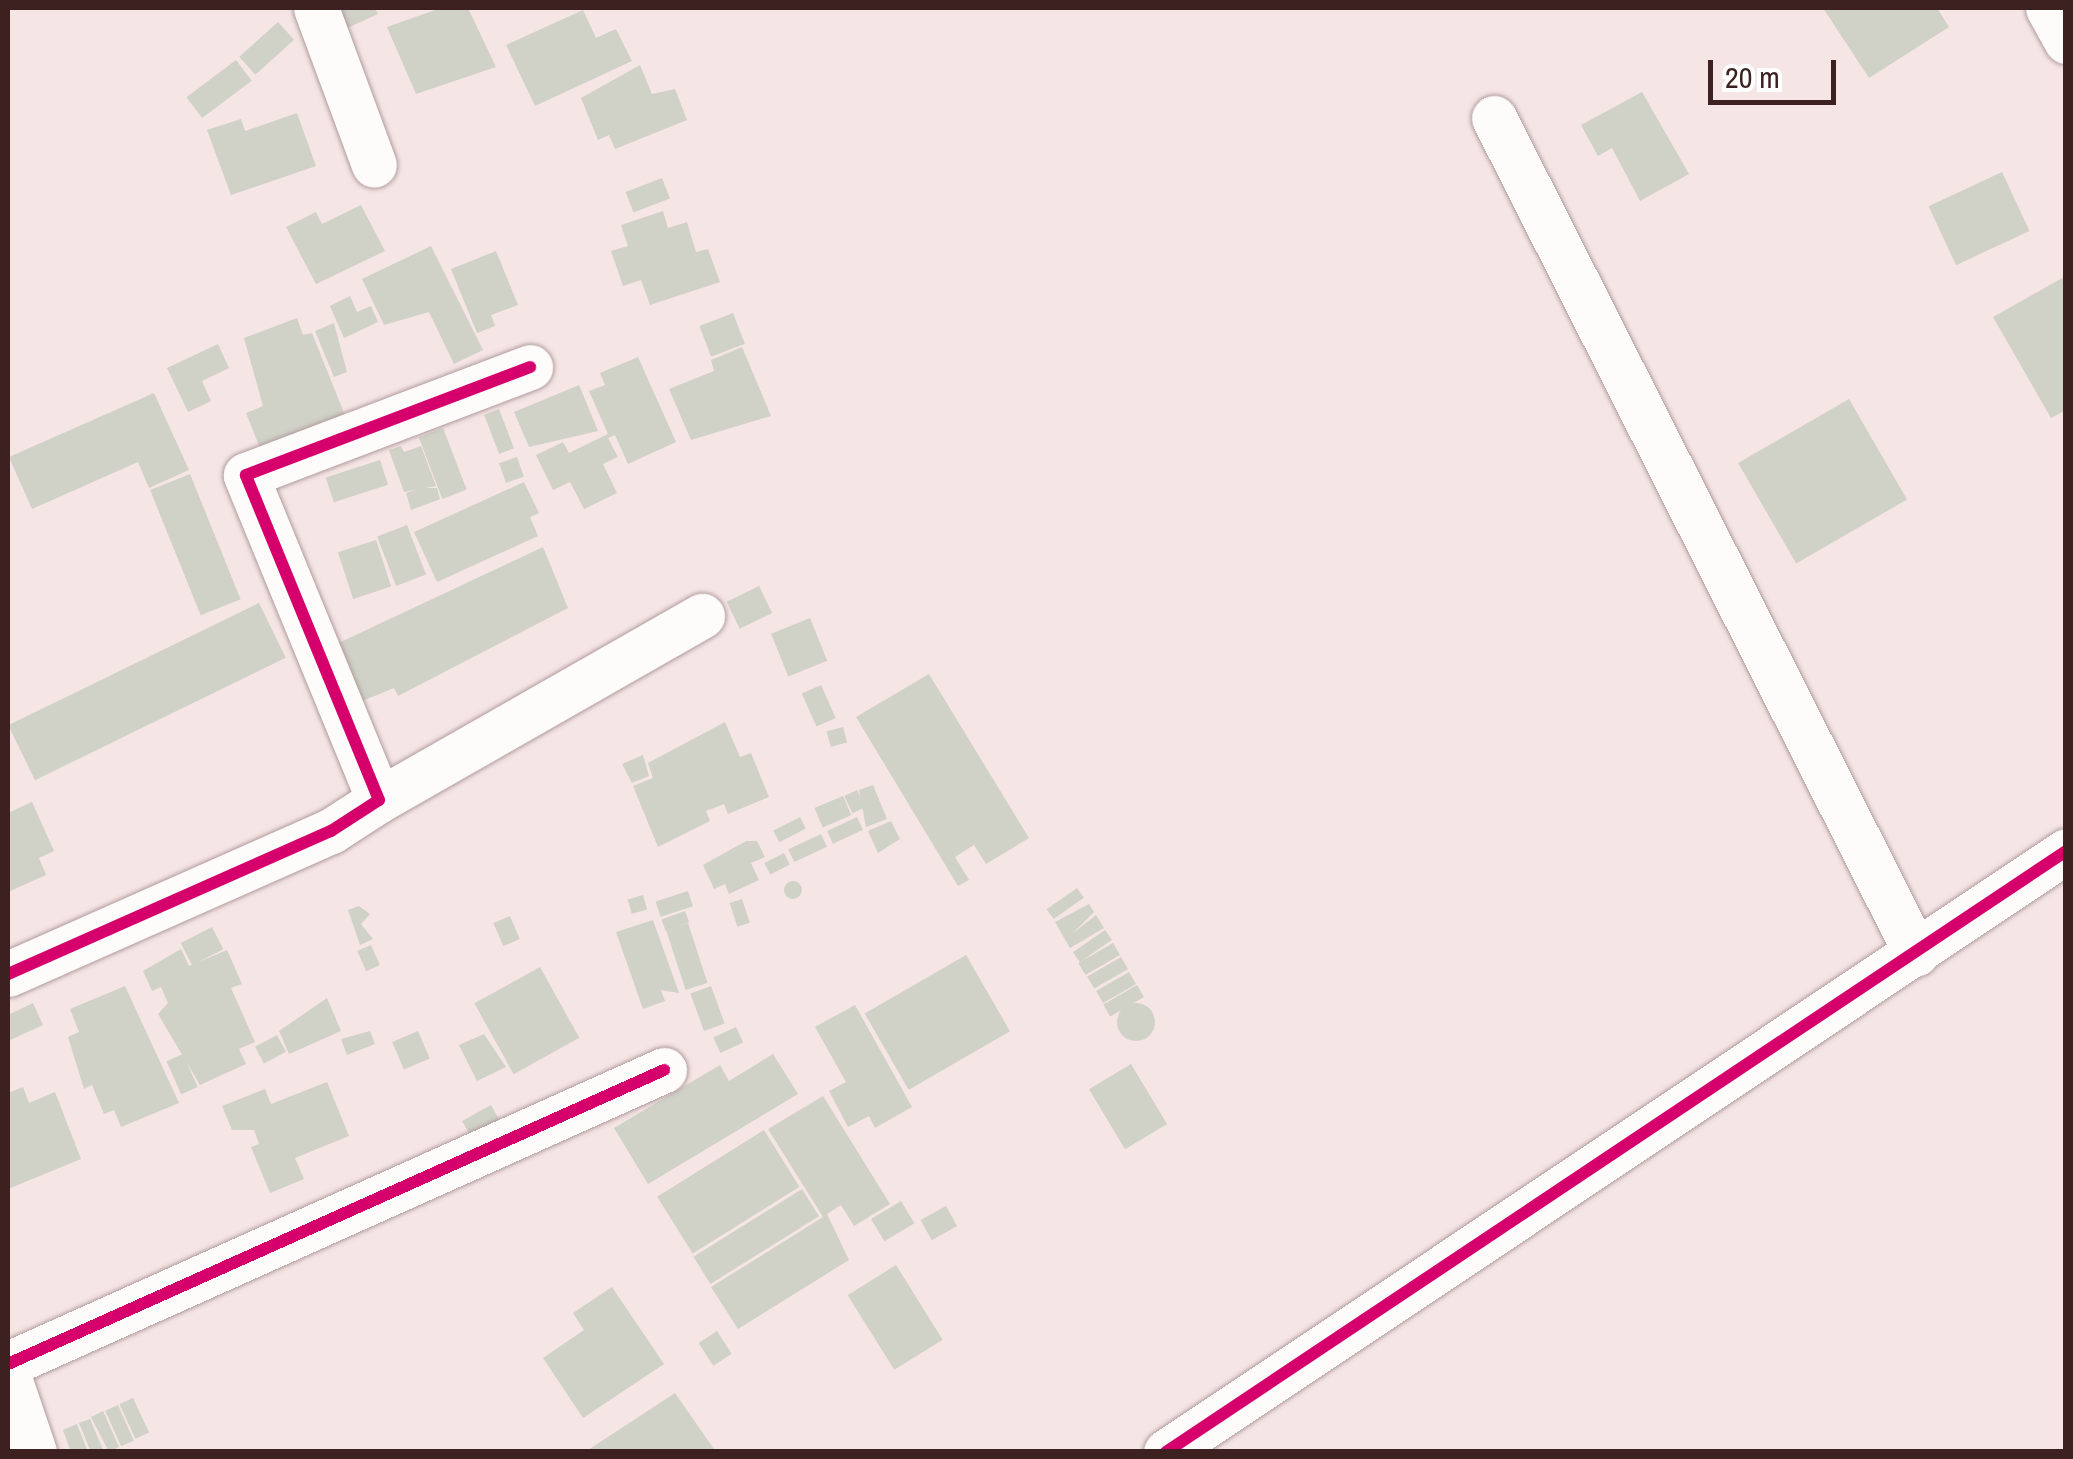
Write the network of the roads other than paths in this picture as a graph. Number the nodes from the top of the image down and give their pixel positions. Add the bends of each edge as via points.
1 (316, 8) edge
2 (2048, 8) edge
3 (2066, 41) edge
4 (1494, 118) dead end
5 (374, 166) dead end
6 (530, 367) dead end
7 (702, 616) dead end
8 (378, 800) junction
9 (2066, 852) edge
10 (1916, 952) junction
11 (8, 974) edge
12 (664, 1070) dead end
13 (8, 1364) edge
14 (8, 1376) edge
15 (34, 1452) edge
16 (1166, 1452) edge

1 - 5 street
2 - 3 street
4 - 10 street
6 - 8 street via 246,476
7 - 8 street
8 - 11 street via 331,831
9 - 10 street
10 - 16 street
12 - 13 street
14 - 15 street

